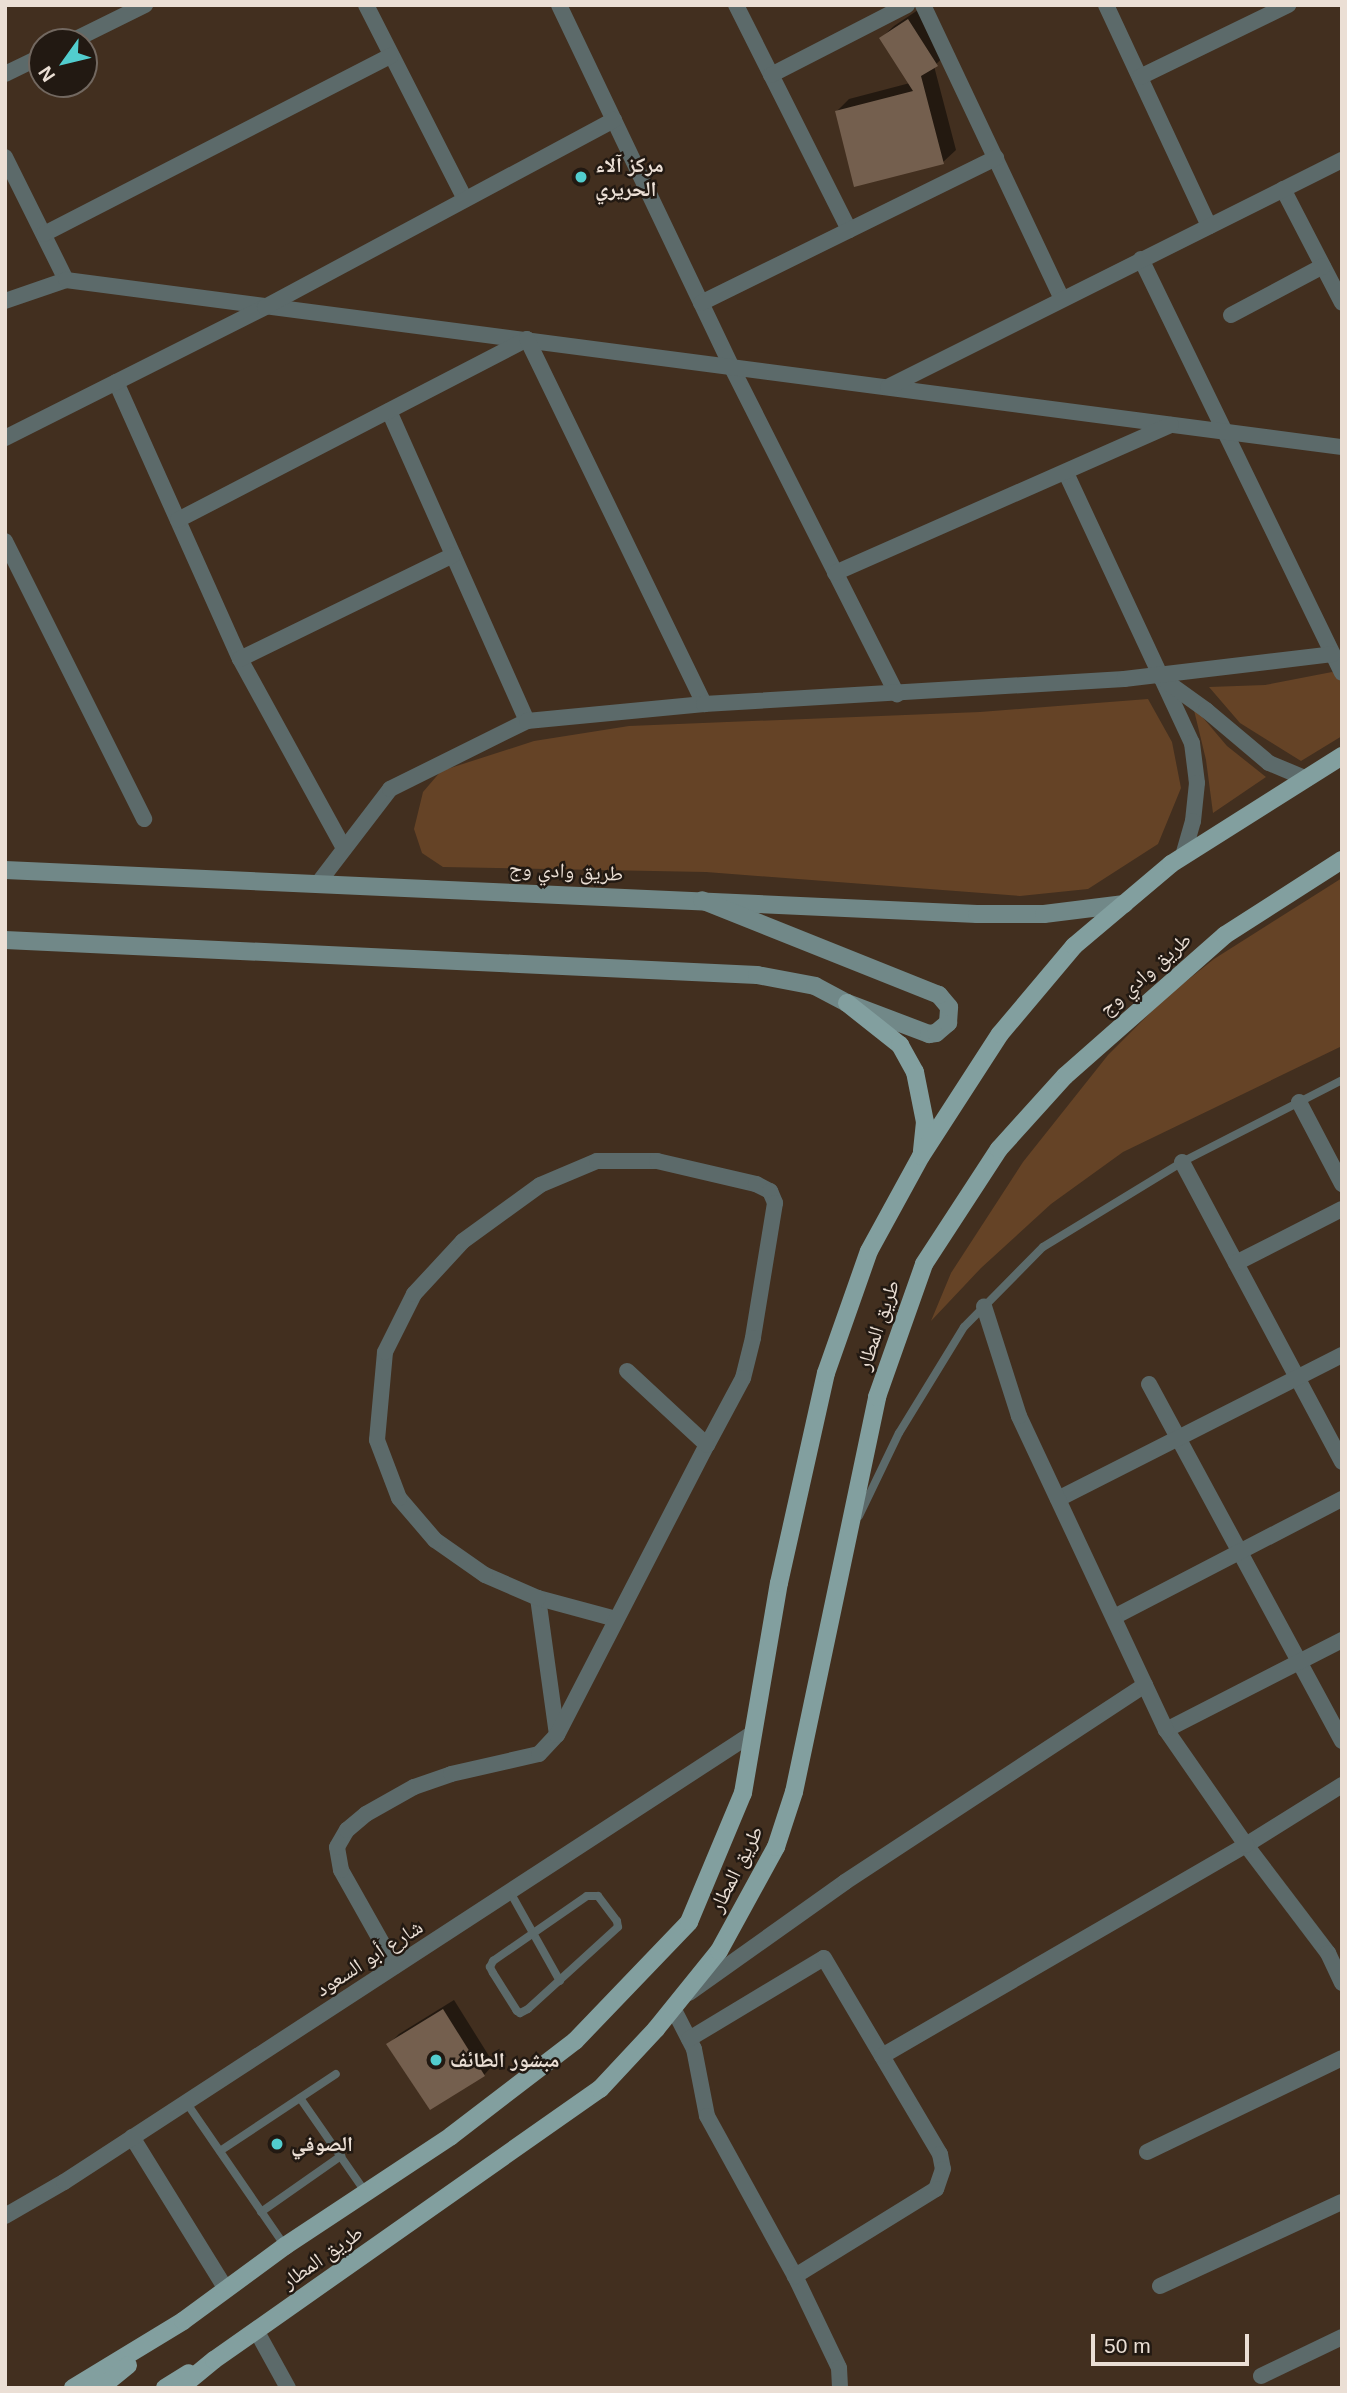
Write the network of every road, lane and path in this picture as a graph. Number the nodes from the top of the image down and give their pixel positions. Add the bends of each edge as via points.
1 (145, 5) edge
2 (366, 5) edge
3 (559, 5) edge
4 (736, 5) edge
5 (907, 5) edge
6 (923, 5) edge
7 (1106, 5) edge
8 (1288, 5) edge
9 (98, 28) edge
10 (391, 56) junction
11 (28, 63) edge
12 (5, 74) edge
13 (771, 75) junction
14 (1140, 77) junction
15 (614, 120) junction
16 (5, 157) edge
17 (996, 158) junction
18 (1342, 160) edge
19 (1283, 189) junction
20 (465, 200) junction
21 (1209, 226) junction
22 (849, 230) junction
23 (44, 234) junction
24 (1141, 259) junction
25 (1323, 266) junction
26 (66, 280) junction
27 (1062, 299) junction
28 (5, 301) edge
29 (701, 303) junction
30 (1342, 303) edge
31 (265, 307) junction
32 (1231, 315) dead end
33 (527, 339) junction
34 (731, 366) junction
35 (116, 382) junction
36 (888, 387) junction
37 (389, 411) junction
38 (1171, 425) junction
39 (1226, 432) junction
40 (5, 438) edge
41 (1342, 447) edge
42 (1066, 473) junction
43 (178, 520) junction
44 (5, 541) edge
45 (453, 555) junction
46 (21, 573) junction
47 (835, 573) junction
48 (5, 580) edge
49 (1333, 654) junction
50 (240, 659) junction
51 (1342, 673) edge
52 (1159, 676) junction
53 (897, 694) junction
54 (705, 704) junction
55 (527, 720) junction
56 (1342, 756) edge
57 (1307, 779) junction
58 (144, 819) dead end
59 (344, 848) junction
60 (1183, 857) junction
61 (1342, 860) edge
62 (5, 870) edge
63 (318, 882) junction
64 (702, 900) junction
65 (1124, 904) junction
66 (5, 940) edge
67 (847, 1003) junction
68 (1342, 1080) edge
69 (1299, 1102) junction
70 (999, 1149) joint
71 (921, 1156) junction
72 (1182, 1162) junction
73 (1342, 1184) edge
74 (1342, 1209) edge
75 (1236, 1264) junction
76 (984, 1306) junction
77 (1342, 1354) edge
78 (627, 1371) dead end
79 (1297, 1377) junction
80 (1149, 1384) dead end
81 (1179, 1438) junction
82 (707, 1446) junction
83 (1342, 1462) edge
84 (1058, 1499) junction
85 (1342, 1499) edge
86 (851, 1531) junction
87 (1240, 1552) junction
88 (538, 1598) junction
89 (1114, 1617) junction
90 (616, 1619) junction
91 (1342, 1640) edge
92 (1299, 1662) junction
93 (1145, 1685) junction
94 (1166, 1730) junction
95 (753, 1733) junction
96 (557, 1735) junction
97 (1342, 1741) edge
98 (1342, 1785) edge
99 (1246, 1845) junction
100 (509, 1892) junction
101 (533, 1933) junction
102 (395, 1966) junction
103 (560, 1980) junction
104 (1342, 1983) edge
105 (678, 2003) junction
106 (689, 2039) junction
107 (882, 2056) junction
108 (1342, 2058) edge
109 (336, 2074) dead end
110 (300, 2098) junction
111 (186, 2102) junction
112 (132, 2137) junction
113 (220, 2151) junction
114 (1147, 2152) dead end
115 (341, 2156) junction
116 (366, 2193) junction
117 (1342, 2202) edge
118 (261, 2212) junction
119 (5, 2216) edge
120 (285, 2246) junction
121 (794, 2276) junction
122 (1160, 2286) dead end
123 (226, 2289) junction
124 (183, 2321) junction
125 (256, 2330) junction
126 (1342, 2337) edge
127 (214, 2360) junction
128 (1261, 2376) dead end
129 (73, 2388) edge
130 (100, 2388) edge
131 (164, 2388) edge
132 (180, 2388) edge
133 (196, 2388) edge
134 (288, 2388) edge
135 (840, 2388) edge

1 - 9 street
2 - 10 street
3 - 15 street
4 - 13 street
5 - 13 street
6 - 17 street
7 - 14 street
8 - 14 street
10 - 20 street
10 - 23 street
11 - 12 street
13 - 22 street
14 - 21 street
15 - 20 street
15 - 29 street
16 - 23 street
17 - 22 street
17 - 27 street
18 - 19 street
19 - 21 street
19 - 25 street
20 - 31 street
21 - 24 street
22 - 29 street
23 - 26 street
24 - 27 street
24 - 39 street
25 - 30 street
25 - 32 street
26 - 28 street
26 - 31 street
27 - 36 street
29 - 34 street
31 - 33 street
31 - 35 street
33 - 34 street
33 - 37 street
33 - 54 street
34 - 36 street
34 - 47 street
35 - 40 street
35 - 43 street
36 - 38 street
37 - 43 street
37 - 45 street
38 - 39 street
38 - 42 street
39 - 41 street
39 - 49 street
42 - 47 street
42 - 52 street
43 - 50 street
44 - 46 street
45 - 50 street
45 - 55 street
46 - 48 street
46 - 58 street
47 - 53 street
49 - 51 street
49 - 52 street
50 - 59 street
52 - 53 street
52 - 57 street via 1269,763
52 - 60 street via 1192,743 1196,770 1194,821
53 - 54 street
54 - 55 street
55 - 59 street via 390,789
56 - 57 main road
57 - 60 main road
59 - 63 street
60 - 65 main road
61 - 70 main road, طريق وادي وج via 1225,935 1065,1076
62 - 63 street, طريق وادي وج
63 - 64 street, طريق وادي وج
64 - 65 street, طريق وادي وج via 990,914 1044,914
64 - 67 street via 939,995 950,1015 943,1029 929,1034
65 - 71 main road via 1074,946 1000,1034
66 - 67 street via 757,975 815,986
67 - 71 main road via 900,1045 915,1072 925,1122
68 - 69 lane
69 - 72 lane
69 - 73 street
70 - 86 main road, طريق المطار via 924,1264 877,1397
71 - 95 main road, طريق المطار via 869,1251 826,1373 779,1583
72 - 75 street
72 - 76 lane via 1043,1247
74 - 75 street
75 - 79 street
76 - 84 street via 1020,1416
76 - 86 lane via 964,1327 899,1433
77 - 79 street
78 - 82 street
79 - 81 street
79 - 83 street
80 - 81 street
81 - 84 street
81 - 87 street
82 - 88 street via 743,1378 750,1351 775,1203 769,1191 657,1161 597,1161 540,1185 463,1241 414,1294 385,1352 377,1440 399,1498 435,1540 485,1575
82 - 90 street
84 - 89 street
85 - 87 street
86 - 105 main road, طريق المطار via 794,1792 776,1847 719,1951
87 - 89 street
87 - 92 street
88 - 90 street
88 - 96 street
89 - 93 street
90 - 96 street
91 - 92 street
92 - 94 street
92 - 97 street
93 - 94 street
93 - 105 street via 845,1882
94 - 99 street
95 - 100 street, شارع أبو السعود
95 - 116 main road, طريق المطار via 743,1793 688,1922 575,2041 451,2136
96 - 102 street via 539,1754 414,1787 346,1830 337,1847 341,1870
98 - 99 street
99 - 104 street via 1328,1953
99 - 107 street
100 - 101 lane
100 - 102 street, شارع أبو السعود
101 - 103 lane
101 - 103 lane via 493,1961 493,1973 520,2013
101 - 103 lane via 592,1895 598,1896 618,1921 615,1932
102 - 111 street, شارع أبو السعود
105 - 106 street
105 - 125 main road, طريق المطار via 600,2089
106 - 107 street via 824,1958
106 - 121 street via 707,2116
107 - 121 street via 940,2154 943,2169 936,2189
108 - 114 street
109 - 110 lane
110 - 113 lane
110 - 115 lane
111 - 112 street, شارع أبو السعود
111 - 113 lane
112 - 119 street, شارع أبو السعود
112 - 123 street
113 - 118 lane
115 - 116 lane
115 - 118 lane
116 - 120 main road, طريق المطار
117 - 122 street
118 - 120 lane
120 - 123 main road, طريق المطار
121 - 135 street via 839,2368
123 - 124 main road, طريق المطار
124 - 129 main road, طريق المطار
124 - 130 main road, طريق المطار
125 - 127 main road, طريق المطار
125 - 134 street
126 - 128 street
127 - 131 main road, طريق المطار
127 - 132 main road, طريق المطار
127 - 133 main road

